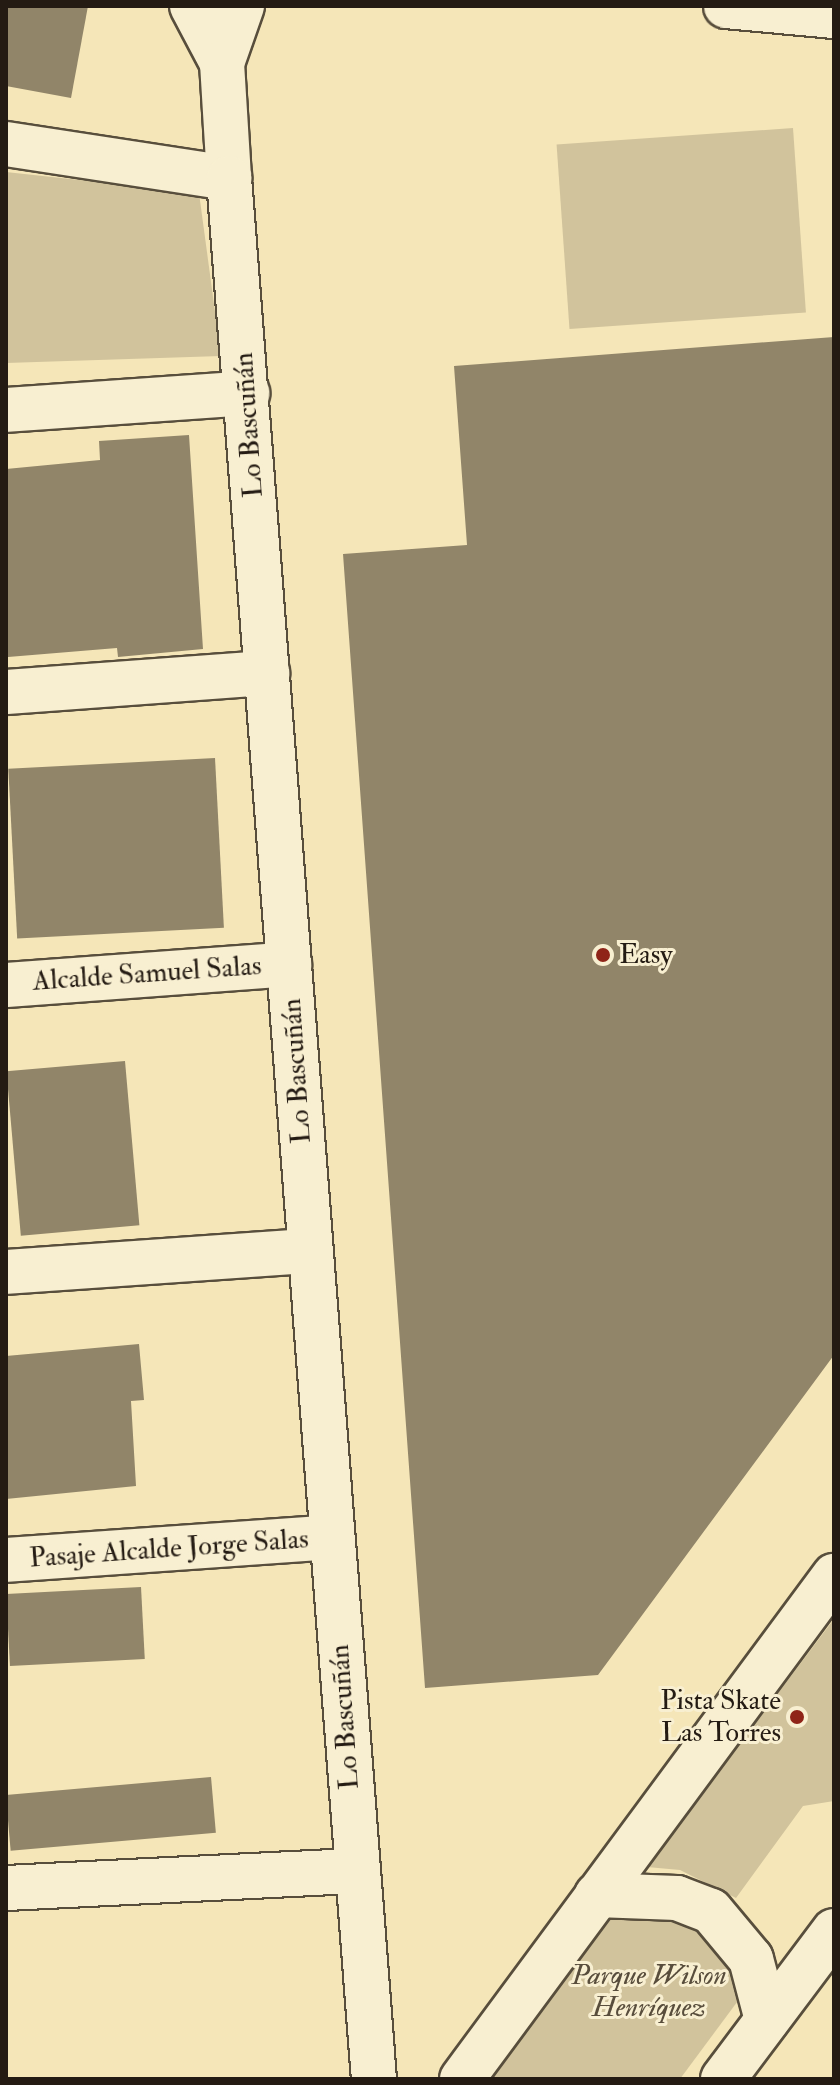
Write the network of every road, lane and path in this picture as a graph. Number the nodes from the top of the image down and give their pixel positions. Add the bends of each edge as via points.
1 (192, 6) edge
2 (242, 6) edge
3 (726, 6) edge
4 (834, 16) edge
5 (222, 63) junction
6 (6, 144) edge
7 (229, 178) junction
8 (247, 393) junction
9 (6, 410) edge
10 (267, 673) junction
11 (6, 692) edge
12 (289, 964) junction
13 (6, 985) edge
14 (310, 1251) junction
15 (6, 1272) edge
16 (332, 1537) junction
17 (6, 1560) edge
18 (834, 1576) edge
19 (357, 1871) junction
20 (6, 1888) edge
21 (597, 1895) junction
22 (834, 1931) edge
23 (767, 2020) junction
24 (374, 2079) edge
25 (462, 2079) edge
26 (723, 2079) edge

1 - 5 street, Lo Bascuñán
2 - 5 street, Lo Bascuñán
3 - 4 street
5 - 7 street, Lo Bascuñán
6 - 7 street
7 - 8 street, Lo Bascuñán
8 - 9 street
8 - 10 street, Lo Bascuñán
10 - 11 street
10 - 12 street, Lo Bascuñán
12 - 13 street, Alcalde Samuel Salas
12 - 14 street, Lo Bascuñán
14 - 15 street
14 - 16 street, Lo Bascuñán
16 - 17 street, Pasaje Alcalde Jorge Salas
16 - 19 street, Lo Bascuñán
18 - 21 street
19 - 20 street
19 - 24 street, Lo Bascuñán
21 - 23 street via 677,1898 711,1911 751,1959
21 - 25 street
22 - 23 street
23 - 26 street

